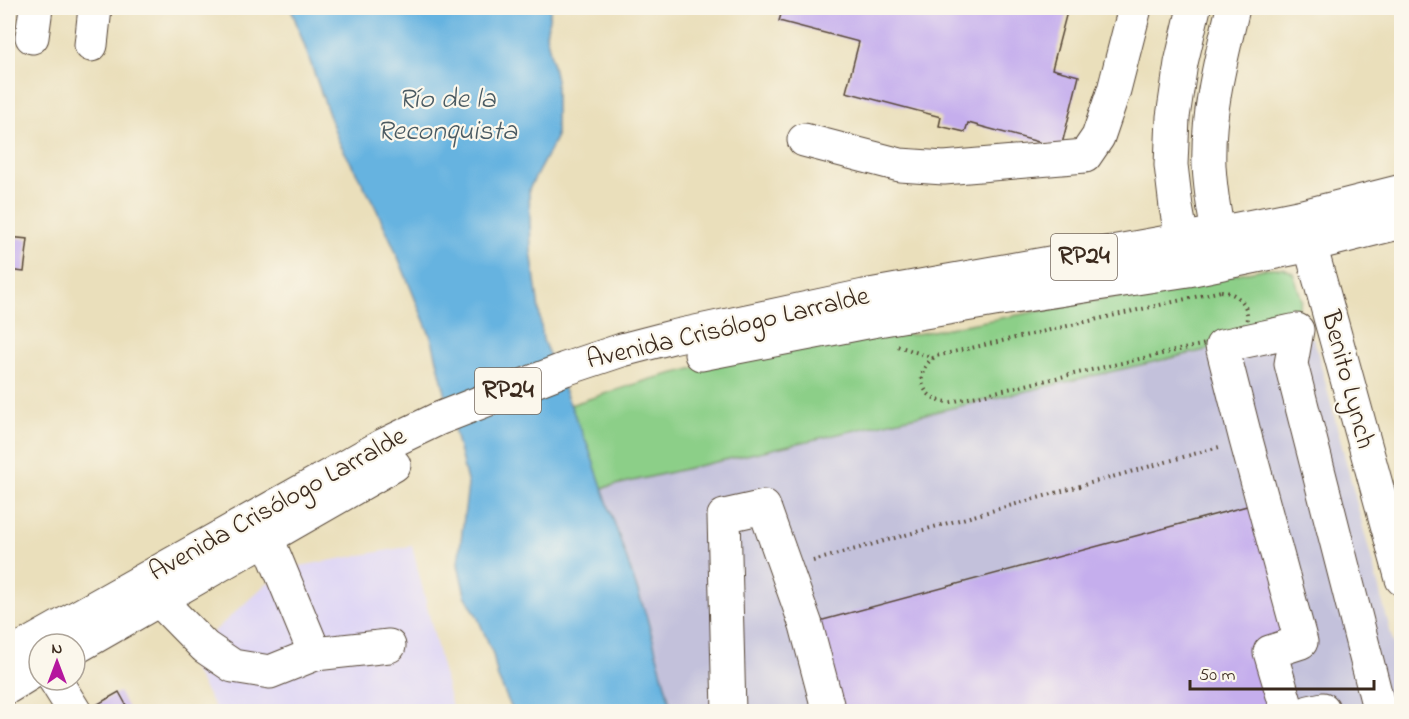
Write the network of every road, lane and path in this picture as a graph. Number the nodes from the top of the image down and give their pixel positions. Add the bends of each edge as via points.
1 (95, 8) edge
2 (1135, 8) edge
3 (1194, 8) edge
4 (1233, 8) edge
5 (91, 45) dead end
6 (804, 140) dead end
7 (1401, 191) edge
8 (1401, 222) edge
9 (1306, 231) junction
10 (1221, 248) junction
11 (1185, 255) junction
12 (1322, 289) junction
13 (1297, 330) junction
14 (944, 354) joint
15 (1246, 440) junction
16 (302, 504) junction
17 (755, 509) junction
18 (267, 538) junction
19 (787, 568) junction
20 (1401, 579) edge
21 (159, 600) junction
22 (87, 641) edge
23 (389, 646) dead end
24 (20, 654) edge
25 (315, 654) junction
26 (8, 687) edge
27 (63, 692) edge
28 (75, 711) edge
29 (729, 711) edge
30 (807, 711) edge
31 (829, 711) edge
32 (1288, 711) edge
33 (1309, 711) edge
34 (1323, 711) edge
35 (1380, 711) edge

1 - 5 main road
2 - 6 main road via 1114,90 1098,137 1086,156 933,168 900,165
3 - 11 main road via 1173,117 1171,165
4 - 10 main road via 1211,120 1212,204
7 - 9 main road, Avenida Crisólogo Larralde / RP24
8 - 9 main road, Avenida Crisólogo Larralde / RP24
9 - 10 main road, Avenida Crisólogo Larralde / RP24
9 - 12 main road, Benito Lynch
10 - 11 main road, Avenida Crisólogo Larralde / RP24
11 - 16 main road, Avenida Crisólogo Larralde / RP24 via 864,296 737,334 622,350 555,372 402,436
12 - 13 main road
12 - 20 main road, Benito Lynch
13 - 15 main road via 1222,346
13 - 35 main road via 1291,364
14 - 14 path via 1221,291 1237,295 1246,309 1245,325 1227,339 951,402 929,396 922,382 925,367
15 - 19 path
15 - 32 main road via 1301,642 1270,652
16 - 18 main road, Avenida Crisólogo Larralde / RP24
16 - 24 main road, Avenida Crisólogo Larralde / RP24
17 - 19 main road via 764,507
17 - 29 main road via 724,516
17 - 30 main road
18 - 21 main road, Avenida Crisólogo Larralde / RP24
18 - 25 main road
19 - 31 main road
21 - 22 main road, Avenida Crisólogo Larralde / RP24
21 - 25 main road via 205,647 233,666 270,672
23 - 25 main road
24 - 26 main road, Avenida Crisólogo Larralde / RP24
27 - 28 main road
33 - 34 main road

